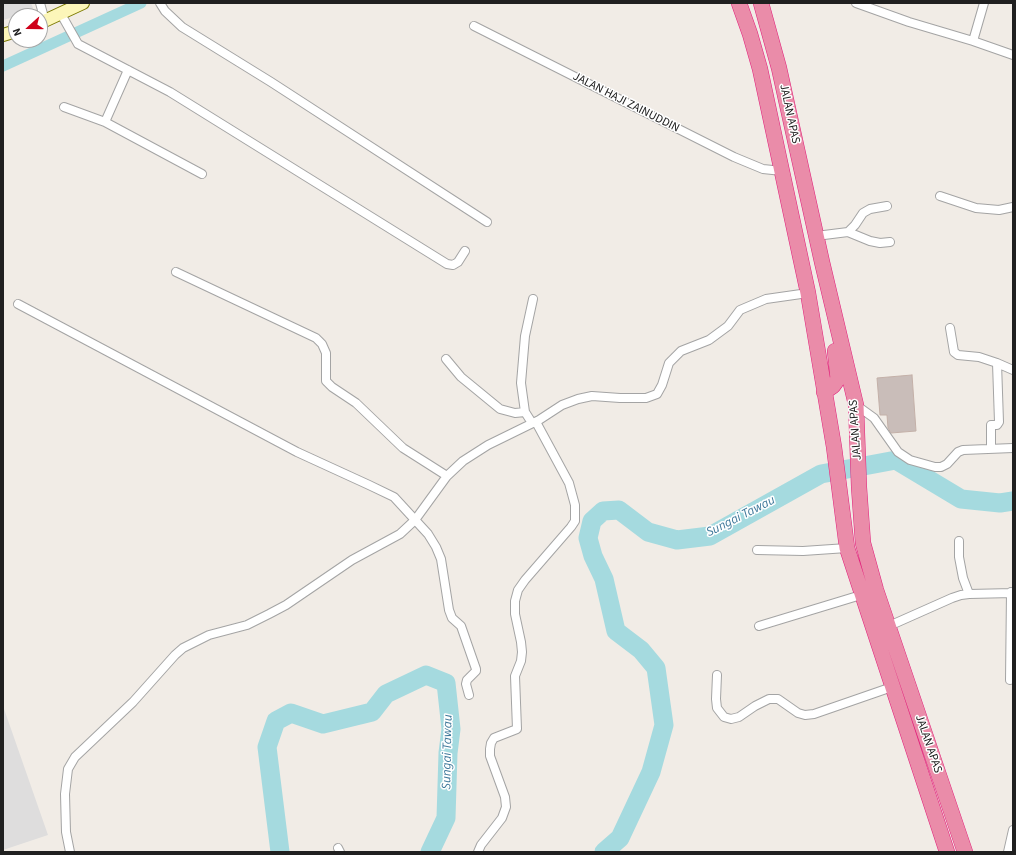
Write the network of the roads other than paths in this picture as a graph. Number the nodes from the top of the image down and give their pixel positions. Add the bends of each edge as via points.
1 (83, 3) edge
2 (739, 3) edge
3 (761, 3) edge
4 (856, 3) edge
5 (984, 3) edge
6 (161, 5) edge
7 (61, 14) junction
8 (48, 20) edge
9 (474, 26) dead end
10 (973, 41) junction
11 (1013, 55) edge
12 (128, 70) junction
13 (64, 107) dead end
14 (105, 122) junction
15 (782, 171) junction
16 (202, 174) dead end
17 (940, 196) dead end
18 (887, 206) dead end
19 (1013, 207) edge
20 (487, 222) dead end
21 (848, 232) junction
22 (816, 236) junction
23 (890, 242) dead end
24 (465, 251) dead end
25 (176, 272) dead end
26 (808, 294) junction
27 (533, 299) dead end
28 (18, 304) dead end
29 (950, 328) dead end
30 (839, 332) junction
31 (446, 359) dead end
32 (997, 363) junction
33 (1013, 370) edge
34 (824, 392) junction
35 (856, 404) junction
36 (525, 412) junction
37 (534, 422) junction
38 (990, 448) junction
39 (1013, 448) edge
40 (447, 476) junction
41 (415, 520) junction
42 (959, 541) dead end
43 (847, 548) junction
44 (757, 550) dead end
45 (1012, 593) edge
46 (969, 594) junction
47 (861, 595) junction
48 (759, 626) dead end
49 (889, 626) junction
50 (886, 670) junction
51 (718, 675) dead end
52 (1010, 680) dead end
53 (892, 687) junction
54 (469, 696) dead end
55 (1013, 830) edge
56 (70, 852) edge
57 (478, 852) edge
58 (947, 852) edge
59 (965, 852) edge
60 (1008, 852) edge

1 - 7 street
2 - 15 highway, JALAN APAS via 760,69
3 - 22 highway, JALAN APAS via 779,68
4 - 10 street
5 - 10 street
6 - 20 street via 182,27
7 - 8 street
7 - 12 street via 78,44
9 - 15 street, JALAN HAJI ZAINUDDIN via 734,157 763,170
10 - 11 street
12 - 14 street
12 - 24 street via 170,92 447,264 453,265 458,262
13 - 14 street
14 - 16 street
15 - 26 highway, JALAN APAS
17 - 19 street via 976,208 999,210
18 - 21 street via 863,213
21 - 22 street
21 - 23 street via 870,241
22 - 30 highway, JALAN APAS
25 - 40 street via 316,338 326,353 326,381 332,388 356,403 403,448
26 - 34 highway, JALAN APAS
26 - 37 street via 766,299 740,310 722,331 709,340 681,351 669,363 657,394 646,398 592,396 578,399 562,405
27 - 36 street via 525,336 521,383
28 - 41 street via 297,452 394,498
29 - 32 street via 954,352 958,355 979,357
30 - 34 highway via 835,336 838,379
30 - 35 highway, JALAN APAS
31 - 36 street via 461,377 500,410
32 - 33 street
32 - 38 street via 999,422 997,425 991,425
34 - 43 highway, JALAN APAS
35 - 38 street via 874,418 898,452 910,460 941,467 963,450
35 - 49 highway, JALAN APAS via 863,543
36 - 37 street
37 - 40 street via 488,445 463,461
37 - 57 street via 569,483 575,505 575,521 518,590 515,614 522,652 515,676 517,729 494,738 490,749 506,807 502,818
38 - 39 street
40 - 41 street
41 - 54 street via 432,541 441,559 448,610 461,626 476,669 467,680
41 - 56 street via 400,534 352,560 286,605 247,624 209,635 174,655 133,702 75,757 68,769 65,812
42 - 46 street via 959,557
43 - 44 street via 803,551
43 - 47 highway, JALAN APAS
45 - 46 street
45 - 52 street
46 - 49 street via 952,598
47 - 48 street
47 - 50 highway, JALAN APAS
49 - 50 highway via 883,638
49 - 59 highway, JALAN APAS
50 - 53 highway, JALAN APAS
51 - 53 street via 717,708 724,717 730,719 739,717 769,699 778,700 805,715
53 - 58 highway, JALAN APAS
55 - 60 street

